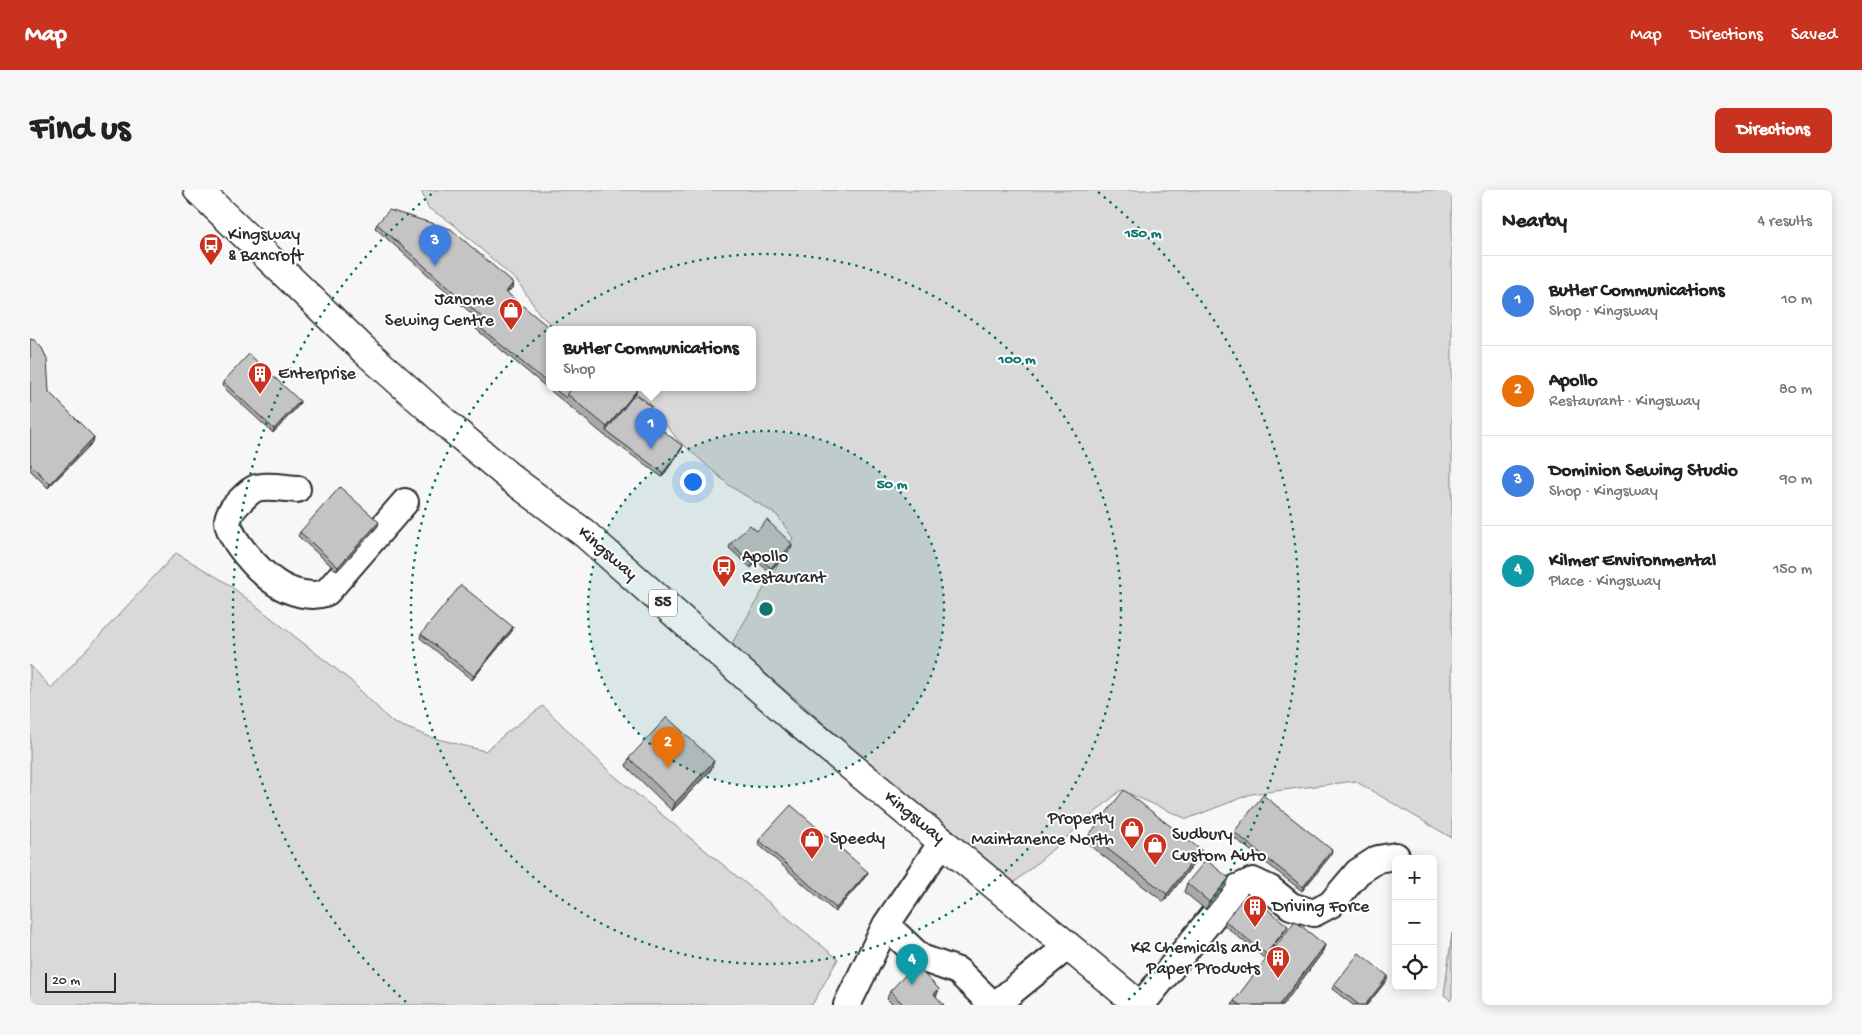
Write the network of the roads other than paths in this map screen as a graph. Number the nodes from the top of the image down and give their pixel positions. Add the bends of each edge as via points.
1 (198, 190) edge
2 (297, 489) dead end
3 (405, 502) dead end
4 (943, 841) junction
5 (1392, 857) edge
6 (886, 925) junction
7 (1068, 946) junction
8 (850, 1003) edge
9 (994, 1005) edge
10 (1140, 1005) edge

1 - 4 main road, Kingsway / 55 via 363,349 450,427 584,533 794,719
2 - 3 lane via 260,487 249,492 232,510 228,521 235,542 276,583 314,596 327,592
4 - 6 lane
4 - 7 main road, Kingsway / 55
5 - 10 lane via 1378,859 1358,872 1331,904 1314,913 1291,906 1270,889 1253,881 1236,889
6 - 8 lane
6 - 9 lane via 921,958 958,971
7 - 9 lane
7 - 10 main road, Kingsway / 55

